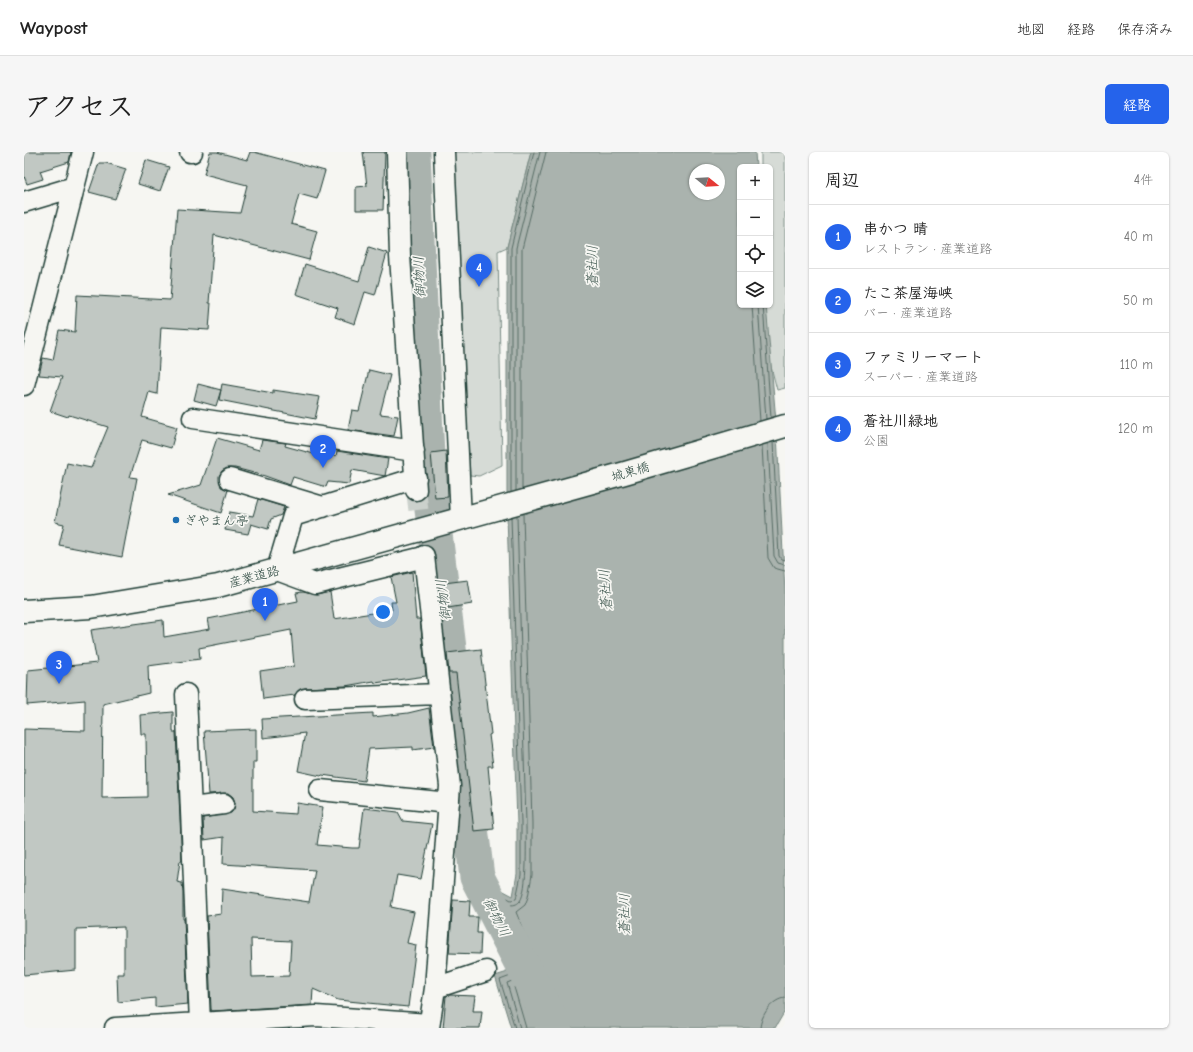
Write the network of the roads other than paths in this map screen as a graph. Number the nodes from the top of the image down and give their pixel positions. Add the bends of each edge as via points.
1 (83, 152) edge
2 (397, 152) edge
3 (444, 152) edge
4 (74, 187) junction
5 (24, 202) edge
6 (24, 385) edge
7 (193, 418) dead end
8 (783, 426) edge
9 (414, 451) junction
10 (230, 479) dead end
11 (323, 507) junction
12 (471, 516) junction
13 (277, 570) junction
14 (24, 611) edge
15 (186, 694) dead end
16 (440, 694) junction
17 (305, 699) dead end
18 (320, 790) dead end
19 (449, 803) junction
20 (224, 804) dead end
21 (191, 808) junction
22 (486, 970) dead end
23 (434, 988) junction
24 (200, 1023) junction
25 (266, 1024) edge
26 (429, 1026) edge
27 (115, 1028) edge

1 - 4 street
2 - 9 street via 400,256
3 - 12 street
4 - 5 street
4 - 6 street
7 - 9 street
8 - 12 street, 城東橋
9 - 11 street via 416,484
10 - 11 street
11 - 13 street via 293,516
12 - 13 street, 産業道路
13 - 14 street, 産業道路 via 218,586 91,607
13 - 16 street via 315,584 424,557
15 - 21 street
16 - 17 street
16 - 19 street via 450,786
18 - 19 street
19 - 23 street
20 - 21 street
21 - 24 street
22 - 23 street
23 - 26 street
24 - 25 street
24 - 27 street
25 - 26 street via 316,1016

